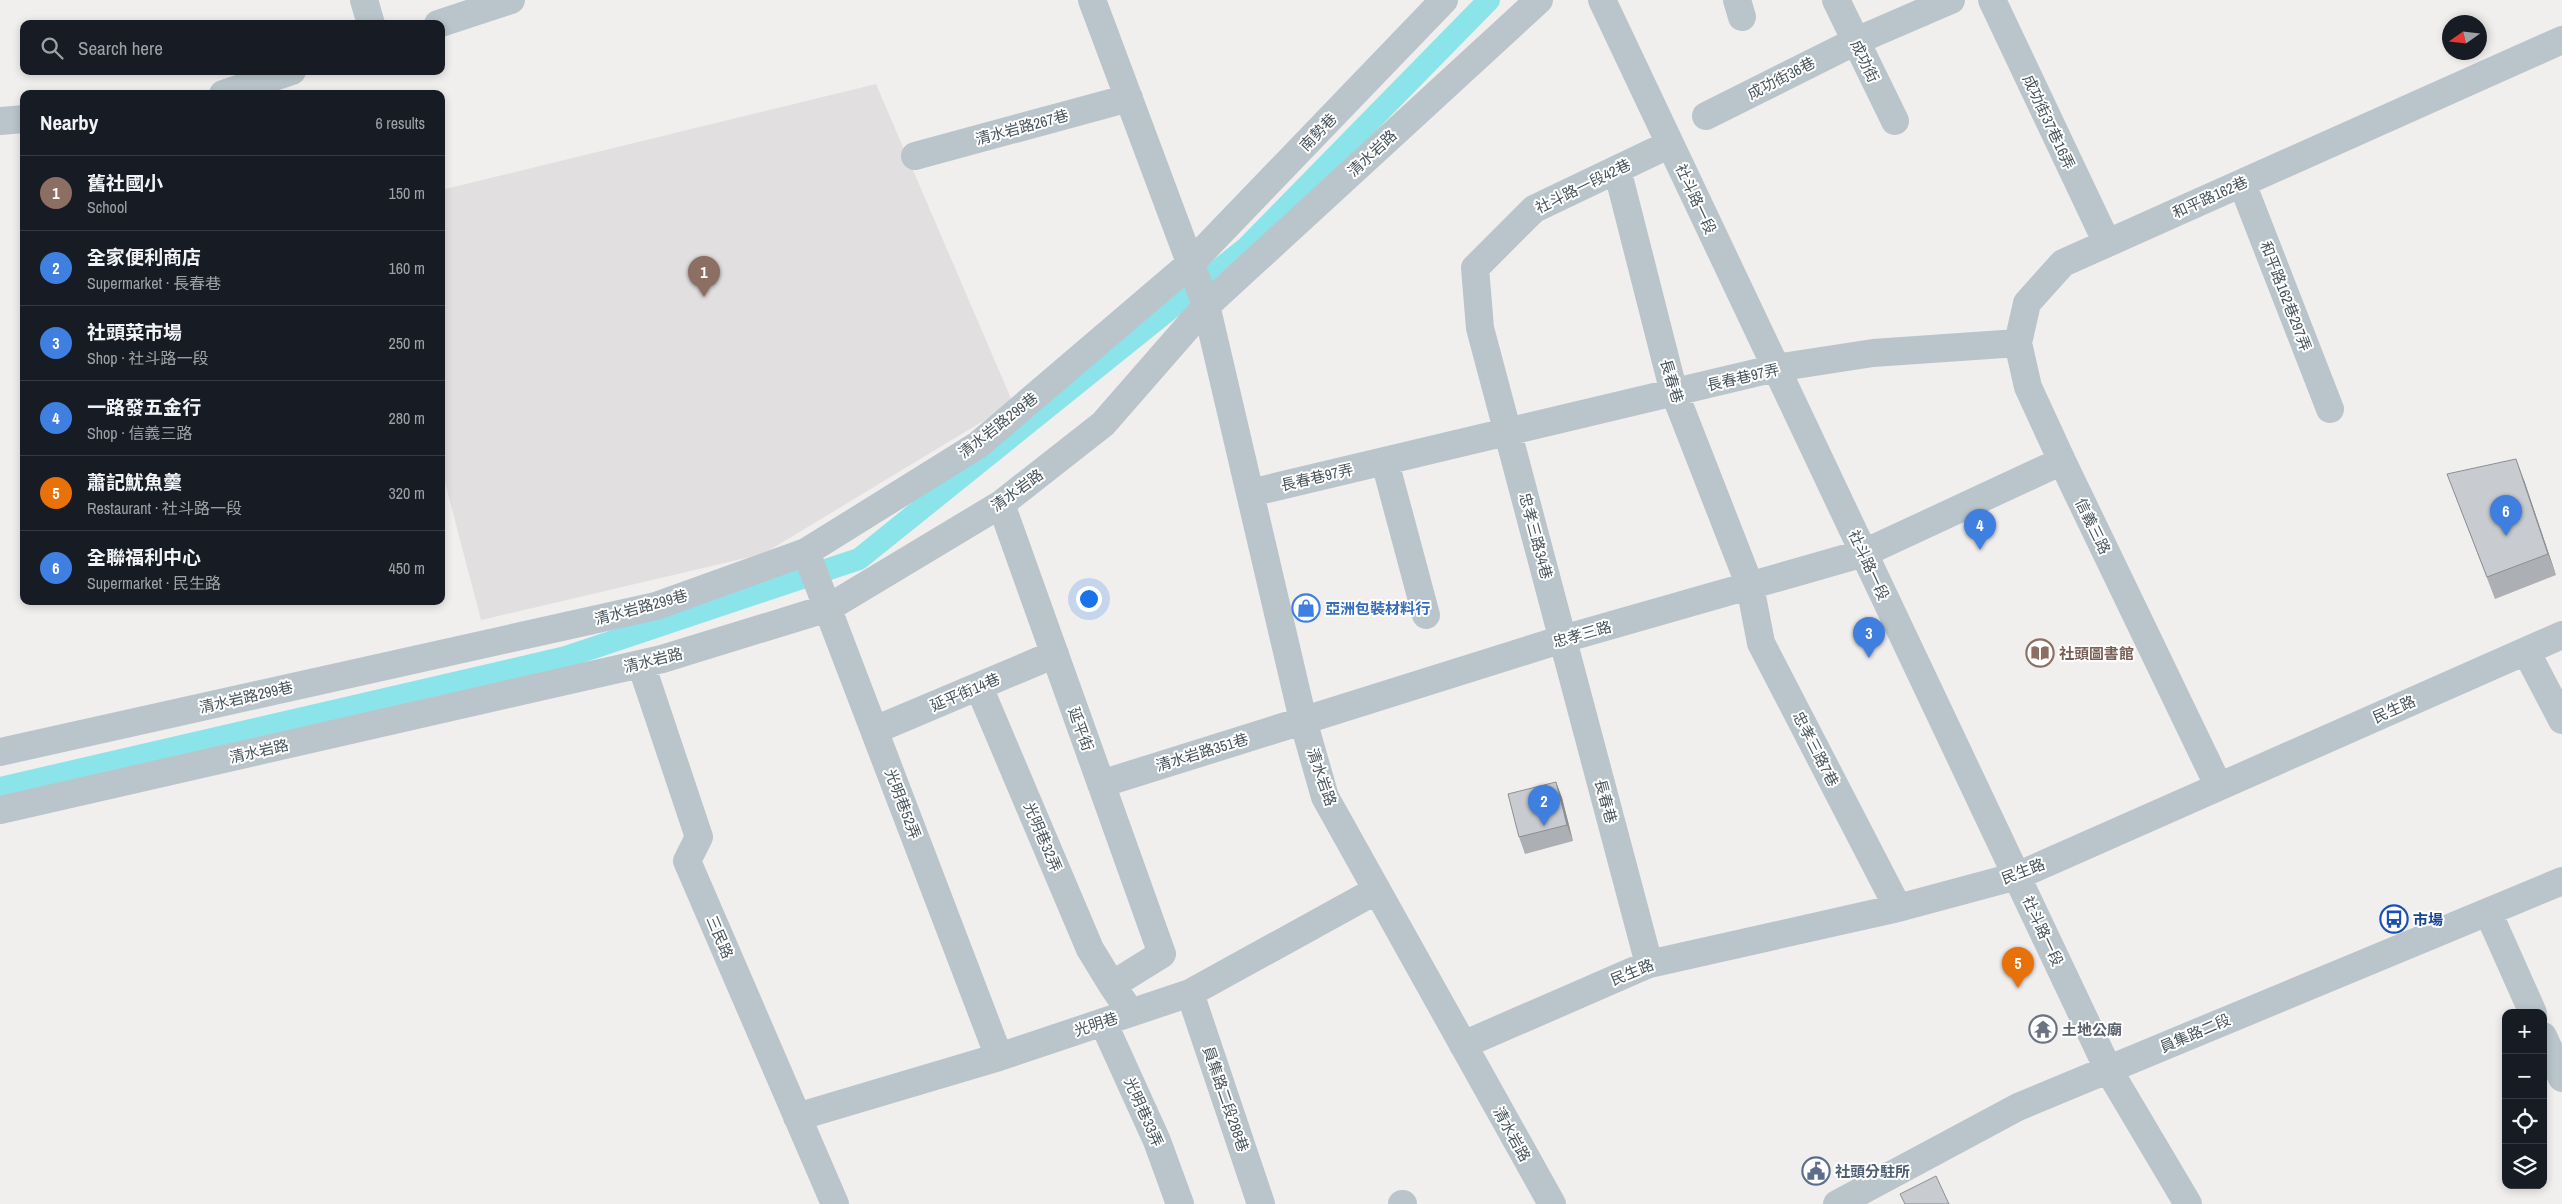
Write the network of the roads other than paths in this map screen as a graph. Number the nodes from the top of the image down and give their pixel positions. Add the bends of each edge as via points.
1 (364, 0) edge
2 (511, 0) edge
3 (1092, 0) edge
4 (1444, 0) edge
5 (1539, 0) edge
6 (1602, 0) edge
7 (1836, 0) edge
8 (1951, 0) edge
9 (1992, 0) edge
10 (370, 20) edge
11 (445, 22) edge
12 (2562, 40) edge
13 (1856, 41) junction
14 (280, 75) edge
15 (236, 90) edge
16 (1129, 98) junction
17 (1706, 116) dead end
18 (20, 119) edge
19 (0, 121) edge
20 (1895, 121) dead end
21 (1670, 144) junction
22 (915, 156) dead end
23 (1617, 169) junction
24 (2242, 183) junction
25 (2107, 244) junction
26 (1191, 264) junction
27 (1206, 306) junction
28 (2018, 343) junction
29 (1776, 368) junction
30 (1674, 393) junction
31 (2330, 409) dead end
32 (1509, 433) junction
33 (1385, 462) junction
34 (2063, 463) junction
35 (1250, 493) junction
36 (1001, 504) junction
37 (807, 553) junction
38 (1864, 553) junction
39 (1750, 586) junction
40 (828, 607) junction
41 (1426, 615) dead end
42 (2562, 636) edge
43 (1563, 639) junction
44 (2526, 651) junction
45 (1054, 654) junction
46 (641, 664) junction
47 (979, 687) junction
48 (1303, 720) junction
49 (2562, 720) edge
50 (875, 730) junction
51 (0, 752) edge
52 (1101, 784) junction
53 (2218, 786) junction
54 (0, 810) edge
55 (2017, 876) junction
56 (2562, 881) edge
57 (1377, 890) junction
58 (1898, 908) junction
59 (2488, 912) junction
60 (1649, 964) junction
61 (1112, 985) junction
62 (1190, 994) junction
63 (2531, 1009) edge
64 (1131, 1013) junction
65 (1104, 1022) junction
66 (2550, 1036) edge
67 (1463, 1045) junction
68 (999, 1056) junction
69 (2108, 1069) junction
70 (2562, 1078) edge
71 (797, 1117) junction
72 (835, 1204) edge
73 (1180, 1204) edge
74 (1261, 1204) edge
75 (1552, 1204) edge
76 (1837, 1204) edge
77 (2188, 1204) edge

1 - 10 street
2 - 11 street
3 - 16 street
4 - 26 street, 南勢巷
5 - 27 street, 清水岩路
6 - 21 street, 社斗路一段
7 - 13 street, 成功街
8 - 13 street, 成功街36巷
9 - 25 street, 成功街37巷16弄
12 - 24 street, 和平路162巷
13 - 17 street, 成功街36巷
13 - 20 street, 成功街
14 - 15 street
16 - 22 street, 清水岩路267巷
16 - 26 street
18 - 19 street
21 - 23 street, 社斗路一段42巷
21 - 29 street, 社斗路一段
23 - 30 street, 長春巷
23 - 32 street, 社斗路一段42巷 via 1534,209 1475,268 1480,328
24 - 25 street, 和平路162巷
24 - 31 street, 和平路162巷297弄
25 - 28 street, 和平路162巷 via 2063,263 2027,303
26 - 27 street
26 - 37 street, 清水岩路299巷 via 978,445
27 - 35 street, 清水岩路
27 - 36 street, 清水岩路 via 1103,424
28 - 29 street, 長春巷97弄 via 1873,353
28 - 34 street, 和平路162巷 via 2028,387
29 - 30 street, 長春巷97弄
29 - 38 street, 社斗路一段
30 - 32 street, 長春巷97弄
30 - 39 street, 長春巷
32 - 33 street, 長春巷97弄
32 - 43 street, 忠孝三路34巷
33 - 35 street, 長春巷97弄
33 - 41 street
34 - 38 street
34 - 53 street, 信義三路
35 - 48 street, 清水岩路
36 - 40 street, 清水岩路
36 - 45 street, 延平街
37 - 40 street, 光明巷52弄
37 - 51 street, 清水岩路299巷 via 656,606
38 - 39 street, 忠孝三路
38 - 55 street, 社斗路一段
39 - 43 street, 忠孝三路
39 - 58 street, 忠孝三路7巷 via 1761,643
40 - 46 street, 清水岩路
40 - 50 street, 光明巷52弄
42 - 44 street, 民生路
43 - 48 street, 忠孝三路
43 - 60 street, 長春巷
44 - 49 street
44 - 53 street, 民生路
45 - 47 street, 延平街14巷
45 - 52 street, 延平街
46 - 54 street, 清水岩路
46 - 71 street, 三民路 via 699,837 688,861
47 - 50 street, 延平街14巷
47 - 61 street, 光明巷32弄 via 1090,949
48 - 52 street, 清水岩路351巷
48 - 57 street, 清水岩路 via 1325,797
50 - 68 street, 光明巷52弄
52 - 61 street, 延平街 via 1162,954
53 - 55 street, 民生路
55 - 58 street, 民生路
55 - 69 street, 社斗路一段
56 - 59 street, 員集路二段
57 - 62 street, 光明巷
57 - 67 street, 清水岩路
58 - 60 street, 民生路
59 - 63 street
59 - 69 street, 員集路二段
60 - 67 street, 民生路
61 - 64 street, 光明巷32弄
62 - 64 street, 光明巷
62 - 74 street, 員集路二段288巷
64 - 65 street, 光明巷
65 - 68 street, 光明巷
65 - 73 street, 光明巷33弄 via 1157,1141
66 - 70 street
67 - 75 street, 清水岩路
68 - 71 street, 光明巷
69 - 76 street, 員集路二段 via 2018,1107
69 - 77 street, 社斗路一段
71 - 72 street, 三民路

